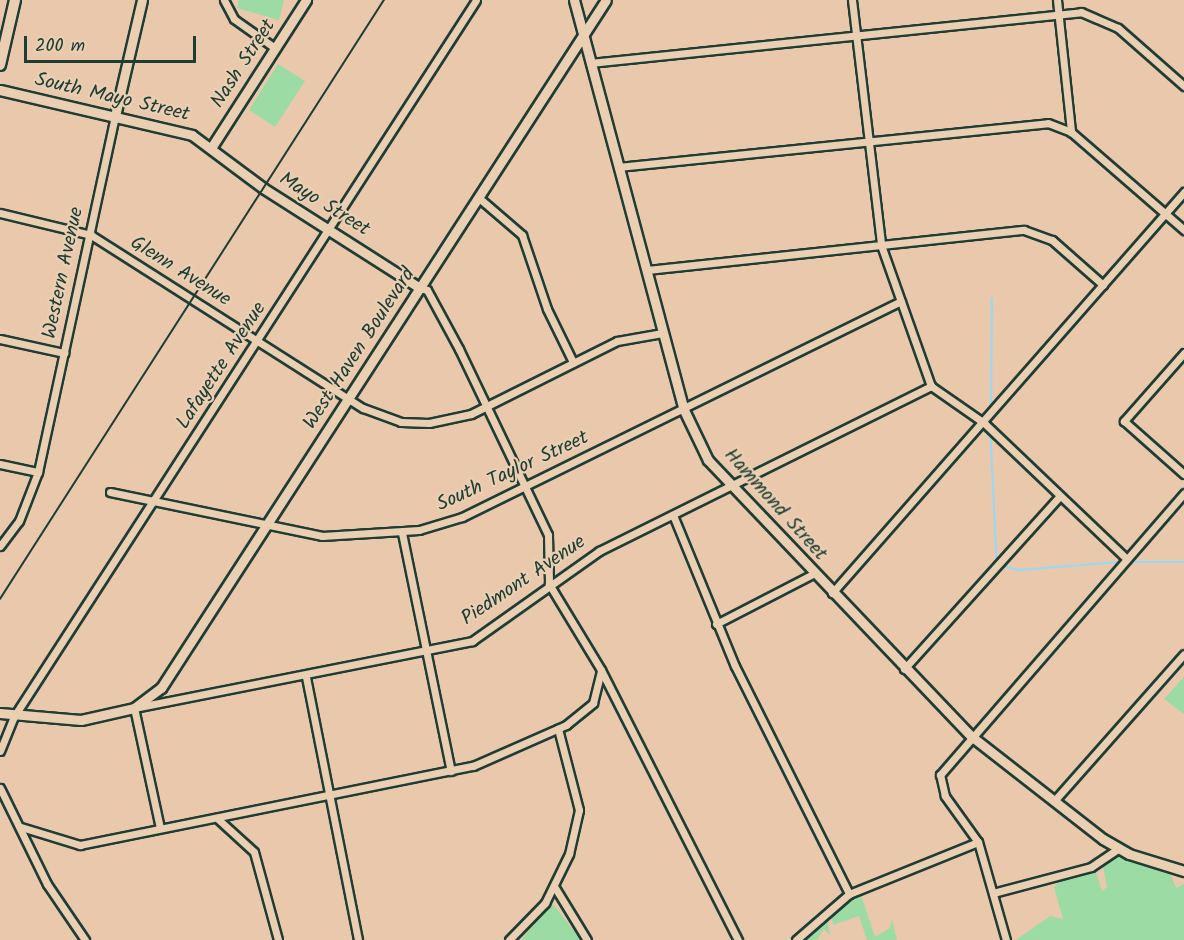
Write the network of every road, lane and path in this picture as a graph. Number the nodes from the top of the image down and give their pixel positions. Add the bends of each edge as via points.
1 (15, 0) edge
2 (142, 0) edge
3 (224, 0) edge
4 (306, 0) edge
5 (476, 0) edge
6 (574, 0) edge
7 (606, 0) edge
8 (852, 0) edge
9 (1057, 0) edge
10 (1058, 13) junction
11 (583, 32) junction
12 (856, 35) junction
13 (275, 48) junction
14 (590, 63) junction
15 (0, 65) edge
16 (1184, 86) edge
17 (0, 90) edge
18 (115, 116) junction
19 (1071, 132) junction
20 (867, 140) junction
21 (211, 148) junction
22 (618, 167) junction
23 (1184, 192) edge
24 (479, 198) junction
25 (0, 213) edge
26 (1165, 214) junction
27 (329, 229) junction
28 (1184, 230) edge
29 (91, 235) junction
30 (881, 245) junction
31 (646, 270) junction
32 (1102, 285) junction
33 (420, 288) junction
34 (901, 301) junction
35 (662, 333) junction
36 (0, 339) edge
37 (258, 341) junction
38 (64, 353) junction
39 (1184, 354) edge
40 (573, 362) junction
41 (931, 386) junction
42 (350, 399) junction
43 (487, 408) junction
44 (684, 410) junction
45 (984, 423) junction
46 (0, 464) edge
47 (39, 472) junction
48 (1184, 474) edge
49 (526, 486) junction
50 (730, 486) junction
51 (110, 492) dead end
52 (1184, 493) edge
53 (1059, 498) junction
54 (156, 500) junction
55 (673, 515) junction
56 (269, 525) junction
57 (402, 533) junction
58 (0, 546) edge
59 (1127, 559) junction
60 (813, 574) junction
61 (549, 584) junction
62 (832, 593) junction
63 (716, 624) junction
64 (424, 650) junction
65 (1184, 654) edge
66 (904, 669) junction
67 (601, 670) junction
68 (306, 677) junction
69 (134, 708) junction
70 (0, 713) edge
71 (14, 718) junction
72 (558, 729) junction
73 (971, 735) junction
74 (0, 751) edge
75 (451, 771) junction
76 (0, 788) edge
77 (330, 794) junction
78 (1054, 801) junction
79 (219, 820) junction
80 (21, 827) junction
81 (160, 828) junction
82 (978, 842) junction
83 (1119, 848) junction
84 (1184, 871) edge
85 (554, 886) junction
86 (993, 892) junction
87 (849, 894) junction
88 (82, 939) edge
89 (1003, 939) edge
90 (278, 940) edge
91 (357, 940) edge
92 (509, 940) edge
93 (587, 940) edge
94 (738, 940) edge
95 (796, 940) edge

1 - 15 main road
2 - 18 street, Western Avenue
3 - 13 street via 234,19
4 - 13 street, Nash Street
5 - 27 street, Lafayette Avenue
6 - 11 street, Hammond Street
7 - 11 street, West Haven Boulevard
8 - 12 street
9 - 10 street
10 - 12 street
10 - 16 street via 1098,15
10 - 19 street
11 - 14 street, Hammond Street
11 - 24 street, West Haven Boulevard
12 - 14 street
12 - 20 street
13 - 21 street, Nash Street
14 - 22 street, Hammond Street
17 - 18 street, South Mayo Street
18 - 21 street, South Mayo Street via 192,135
18 - 29 street, Western Avenue
19 - 20 street via 1039,122
19 - 26 street
20 - 22 street
20 - 30 street
21 - 27 street, Mayo Street
22 - 31 street, Hammond Street
23 - 26 street
24 - 33 street, West Haven Boulevard
24 - 40 street via 522,235 547,309
25 - 29 street, Glenn Avenue
26 - 28 street
26 - 32 street
27 - 33 street, Mayo Street
27 - 37 street, Lafayette Avenue
29 - 37 street, Glenn Avenue
29 - 38 street, Western Avenue
30 - 31 street
30 - 32 street via 1023,230 1052,240
30 - 34 street
31 - 35 street, Hammond Street
32 - 45 street
33 - 42 street, West Haven Boulevard
33 - 43 street via 427,290
34 - 41 street
34 - 44 street, South Taylor Street
35 - 40 street, Glenn Avenue via 632,336
35 - 44 street, Hammond Street
36 - 38 street
37 - 42 street, Glenn Avenue
37 - 54 street, Lafayette Avenue
38 - 47 street, Western Avenue
39 - 48 street via 1124,421
40 - 43 street, Glenn Avenue
41 - 45 street
41 - 50 street, Piedmont Avenue
42 - 43 street, Glenn Avenue via 384,417 414,424
42 - 56 street, West Haven Boulevard
43 - 49 street
44 - 49 street, South Taylor Street
44 - 50 street, Hammond Street via 701,448
45 - 53 street
45 - 62 street
46 - 47 street
47 - 58 street, Western Avenue via 19,521
49 - 57 street, South Taylor Street via 462,517
49 - 61 street via 548,535
50 - 55 street, Piedmont Avenue
50 - 60 street, Hammond Street
51 - 54 street, South Taylor Street
52 - 59 street
53 - 59 street
53 - 66 street
54 - 56 street, South Taylor Street
54 - 71 street, Lafayette Avenue
55 - 61 street, Piedmont Avenue via 576,564
55 - 63 street
56 - 57 street, South Taylor Street via 322,536
56 - 69 street, West Haven Boulevard via 182,662
57 - 64 street
59 - 73 street
60 - 62 street, Hammond Street
60 - 63 street
61 - 64 street, Piedmont Avenue via 483,636
61 - 67 street
62 - 66 street, Hammond Street
63 - 87 street
64 - 68 street, Piedmont Avenue
64 - 75 street
65 - 78 street
66 - 73 street, Hammond Street
67 - 72 street via 593,703
67 - 94 street
68 - 69 street, Piedmont Avenue
68 - 77 street
69 - 71 street, Piedmont Avenue via 64,722
69 - 81 street
70 - 71 street, Piedmont Avenue
71 - 74 street, Lafayette Avenue
72 - 75 street via 507,755
72 - 85 street via 579,810 569,854
73 - 78 street, Hammond Street
73 - 82 street via 944,768 940,783
75 - 77 street
76 - 80 street
77 - 79 street
77 - 91 street
78 - 83 street, Hammond Street
79 - 81 street
79 - 90 street via 254,852
80 - 81 street via 74,845
80 - 88 street via 47,884
82 - 86 street
82 - 87 street
83 - 84 street, Hammond Street
83 - 86 street via 1091,867
85 - 92 street
85 - 93 street
86 - 89 street
87 - 95 street

